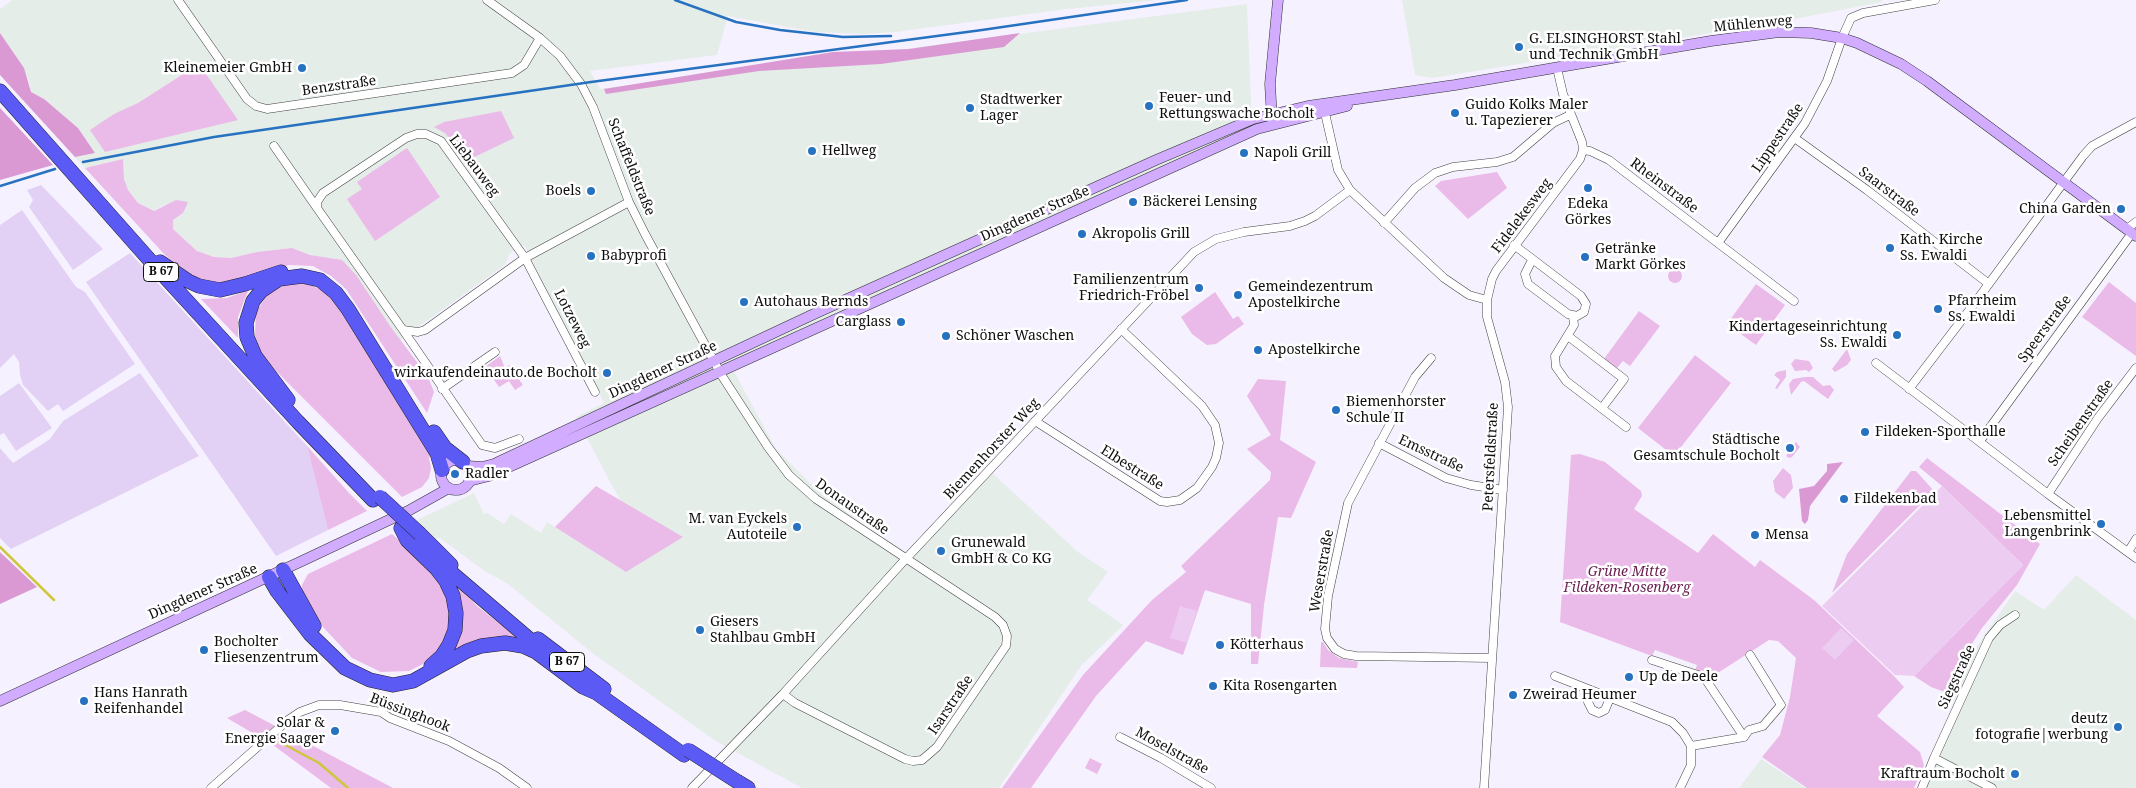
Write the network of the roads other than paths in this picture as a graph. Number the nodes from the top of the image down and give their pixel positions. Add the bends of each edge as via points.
1 (178, 0) edge
2 (487, 0) edge
3 (1278, 0) edge
4 (1935, 0) edge
5 (540, 38) junction
6 (1842, 38) junction
7 (1557, 68) junction
8 (0, 91) edge
9 (1374, 98) junction
10 (1324, 112) junction
11 (1570, 115) junction
12 (1272, 119) junction
13 (2136, 122) edge
14 (1796, 139) junction
15 (274, 146) dead end
16 (1583, 150) junction
17 (2063, 182) junction
18 (86, 187) junction
19 (1350, 190) junction
20 (629, 202) junction
21 (317, 208) junction
22 (2136, 222) edge
23 (1384, 223) junction
24 (2132, 233) edge
25 (1718, 243) junction
26 (1514, 245) junction
27 (525, 258) junction
28 (1532, 260) junction
29 (160, 262) junction
30 (1989, 284) junction
31 (868, 290) junction
32 (1487, 300) junction
33 (1794, 301) dead end
34 (1573, 316) junction
35 (1120, 329) junction
36 (403, 330) junction
37 (809, 330) junction
38 (1568, 336) junction
39 (494, 352) dead end
40 (1431, 358) dead end
41 (714, 360) junction
42 (1876, 363) dead end
43 (2136, 368) edge
44 (719, 371) junction
45 (1909, 388) junction
46 (442, 389) junction
47 (595, 392) dead end
48 (294, 408) junction
49 (1602, 408) junction
50 (1035, 421) junction
51 (1626, 427) dead end
52 (519, 439) dead end
53 (1980, 441) junction
54 (1379, 443) junction
55 (465, 464) junction
56 (444, 479) junction
57 (469, 481) junction
58 (1503, 490) junction
59 (2048, 494) junction
60 (376, 499) junction
61 (410, 535) junction
62 (2136, 539) edge
63 (2128, 552) junction
64 (2136, 558) edge
65 (906, 559) junction
66 (283, 570) junction
67 (269, 577) junction
68 (2015, 615) dead end
69 (1750, 655) dead end
70 (1492, 658) junction
71 (1652, 660) dead end
72 (1555, 676) dead end
73 (1592, 691) junction
74 (598, 694) junction
75 (783, 694) junction
76 (1610, 698) junction
77 (0, 701) edge
78 (1120, 737) dead end
79 (1744, 738) junction
80 (1691, 746) junction
81 (686, 752) junction
82 (1934, 758) junction
83 (738, 786) edge
84 (211, 788) edge
85 (527, 788) edge
86 (692, 788) edge
87 (1212, 788) edge
88 (1484, 788) edge
89 (1680, 788) edge
90 (1922, 788) edge
91 (1992, 788) edge

1 - 5 street, Benzstraße via 247,99 267,109 512,73 524,65
2 - 5 street, Schaffeldstraße
3 - 12 main road via 1270,84
4 - 6 street, Lippestraße via 1851,18
5 - 20 street, Schaffeldstraße via 566,63 587,94
6 - 7 main road, Mühlenweg via 1779,32
6 - 14 street, Lippestraße via 1827,81
6 - 17 main road, Mühlenweg via 1901,64
7 - 9 main road, Mühlenweg
7 - 11 street
8 - 18 highway, B 67
9 - 10 main road, Mühlenweg
9 - 12 main road, Mühlenweg via 1344,101
10 - 12 main road, Mühlenweg
10 - 19 street via 1338,170
11 - 16 street
11 - 23 street via 1553,123 1513,157 1497,162 1453,166 1435,173 1415,188
12 - 31 main road, Dingdener Straße via 1253,119 1156,160
12 - 37 main road, Dingdener Straße via 1257,129
13 - 17 street via 2092,146
14 - 25 street, Lippestraße
14 - 30 street, Saarstraße
15 - 21 street
16 - 25 street, Rheinstraße via 1609,160
16 - 26 street, Fidelekesweg via 1576,164
17 - 24 main road, Mühlenweg
17 - 30 street
18 - 29 highway, B 67
18 - 60 highway, B 67 via 298,422
19 - 23 street
19 - 35 street, Biemenhorster Weg via 1305,221 1244,232 1203,246
20 - 27 street
20 - 41 street, Schaffeldstraße
21 - 27 street, Liebauweg via 318,197 323,193 406,138 426,134 440,140
21 - 36 street
22 - 24 street, Speerstraße
23 - 32 street via 1458,289
24 - 53 street, Speerstraße
25 - 33 street, Rheinstraße
26 - 28 street
26 - 32 street, Fidelekesweg via 1492,279
27 - 36 street via 425,330
27 - 47 street, Lotzeweg
28 - 34 street via 1524,274 1528,284
28 - 34 street via 1584,299 1584,312
29 - 48 highway, B 67
29 - 55 highway via 188,281 210,289 230,288 279,272 300,270 316,272 332,282 355,307 439,440
30 - 45 street
31 - 37 main road, Dingdener Straße via 868,298 864,302
31 - 41 main road, Dingdener Straße
32 - 58 street, Petersfeldstraße via 1487,317 1505,382 1508,407
34 - 38 street via 1574,326
35 - 50 street, Biemenhorster Weg
35 - 50 street, Elbestraße via 1202,406 1215,425 1219,443 1216,458 1197,488 1180,500 1160,501
36 - 46 street
37 - 44 main road, Dingdener Straße
38 - 49 street via 1557,350 1556,367 1562,377
38 - 49 street via 1624,379
39 - 46 street
40 - 54 street, Weserstraße via 1415,377
41 - 44 street, Schaffeldstraße
41 - 55 main road, Dingdener Straße via 499,461 482,467
42 - 45 street
43 - 59 street, Scheibenstraße via 2098,418
44 - 57 main road, Dingdener Straße via 489,476
44 - 65 street, Donaustraße via 789,475 816,499
45 - 53 street
46 - 52 street via 482,445 496,448
48 - 56 highway via 255,356 246,323 253,301 261,291 279,280 302,276 320,280 348,309 437,453
48 - 60 highway, B 67
49 - 51 street
50 - 65 street, Biemenhorster Weg
53 - 59 street
54 - 58 street, Emsstraße via 1446,478
54 - 70 street, Weserstraße via 1348,503 1328,596 1325,629 1330,644 1344,654 1356,656
55 - 56 main road, Dingdener Straße via 453,460 448,462
55 - 57 main road
56 - 57 main road, Dingdener Straße via 455,490
56 - 66 main road, Dingdener Straße via 417,505
58 - 70 street, Petersfeldstraße
59 - 63 street
60 - 61 highway, B 67, bridge
60 - 61 highway, B 67
61 - 66 highway via 446,581 456,612 455,630 442,656 410,677 394,680 373,676 337,652 308,618
61 - 74 highway, B 67 via 508,622
61 - 81 highway, B 67 via 519,624
62 - 63 street
63 - 64 street
65 - 75 street, Biemenhorster Weg
65 - 75 street, Isarstraße via 994,617 1003,625 1006,636 1006,646 930,754 922,760 905,759
66 - 67 main road, Dingdener Straße
67 - 74 highway via 316,640 345,668 370,680 393,685 413,681 467,651 505,643 536,652 583,687
67 - 77 main road, Dingdener Straße
68 - 82 street, Siegstraße via 1989,638
69 - 79 street via 1780,705 1762,726 1749,730
70 - 88 street, Petersfeldstraße
71 - 79 street via 1704,677
72 - 73 street
73 - 76 street
73 - 76 street via 1588,702 1592,710 1605,710
74 - 81 highway, B 67
75 - 86 street, Biemenhorster Weg
76 - 80 street via 1672,722
78 - 87 street, Moselstraße
79 - 80 street
80 - 89 street via 1691,765
81 - 83 highway, B 67, bridge
82 - 90 street, Siegstraße
82 - 91 street
84 - 85 street, Büssinghook via 294,716 319,705 362,707 381,712 449,741

